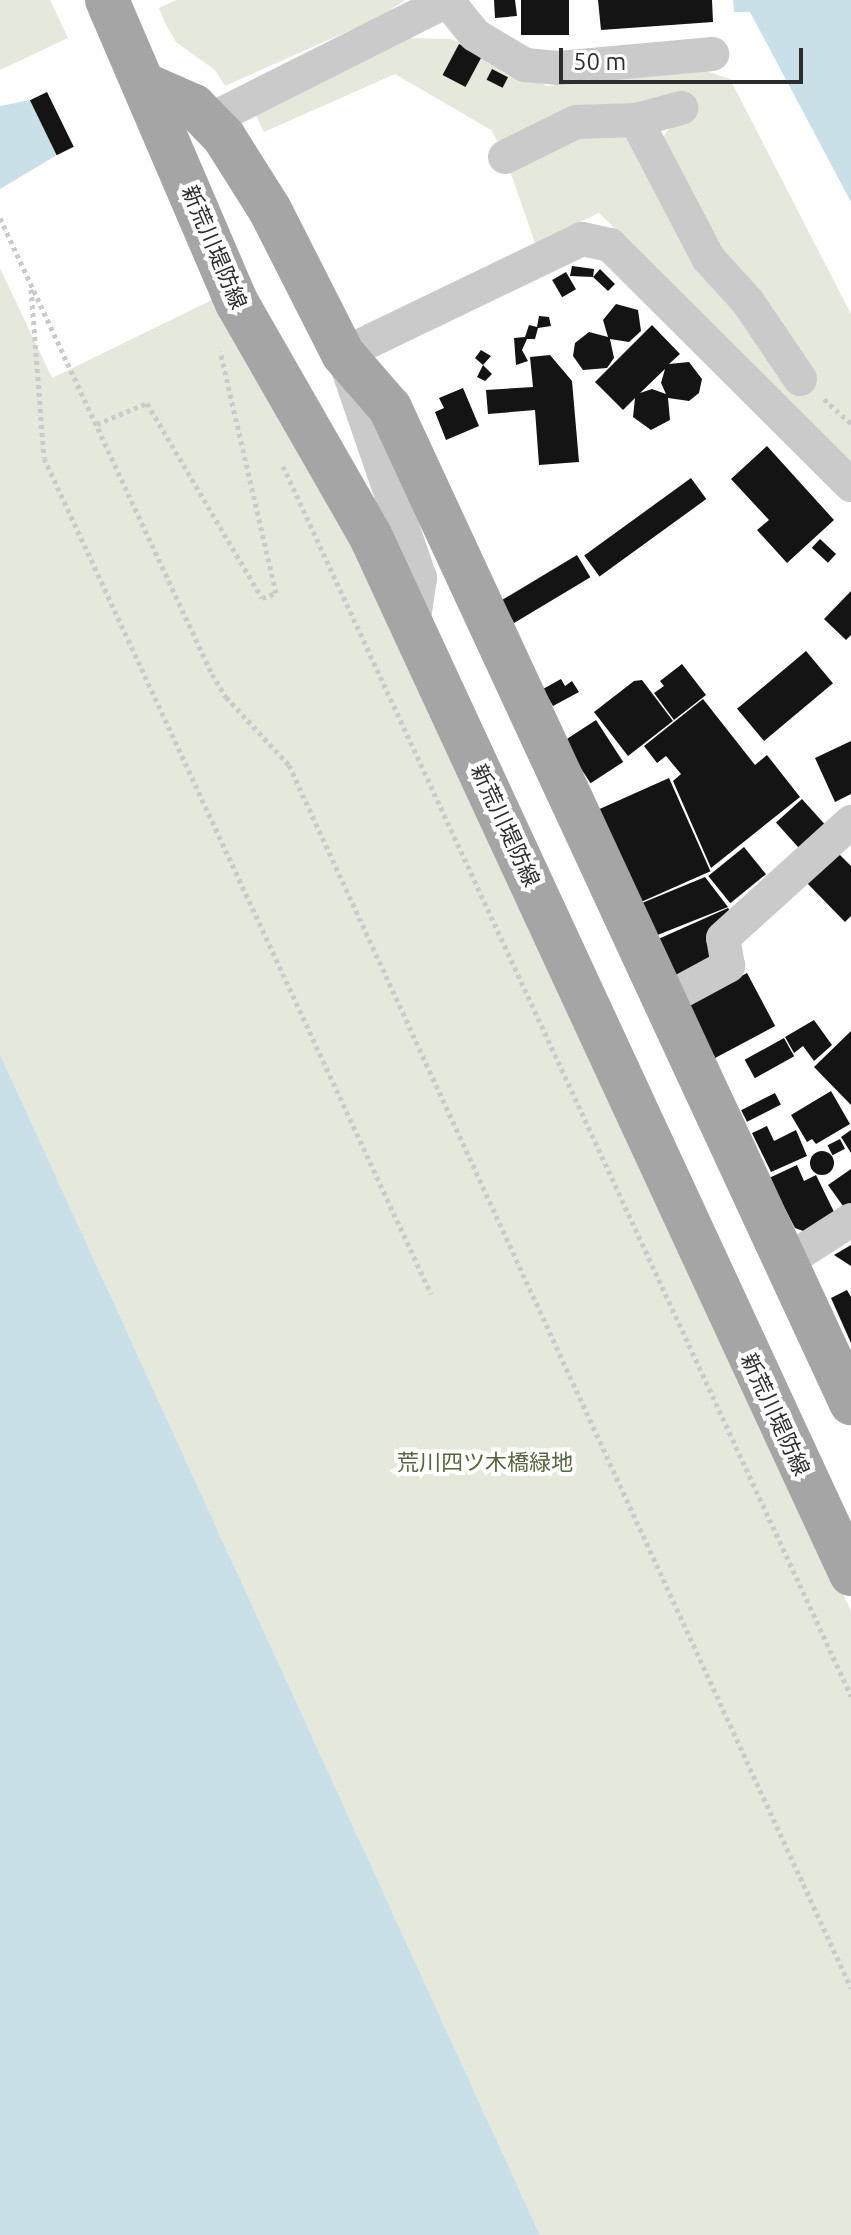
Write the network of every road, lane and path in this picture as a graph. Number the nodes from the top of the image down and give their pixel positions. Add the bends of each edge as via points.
1 (107, 0) edge
2 (447, 1) edge
3 (712, 54) dead end
4 (146, 85) junction
5 (681, 108) dead end
6 (636, 120) junction
7 (208, 121) junction
8 (505, 157) dead end
9 (0, 218) edge
10 (31, 285) junction
11 (220, 346) dead end
12 (343, 354) junction
13 (800, 379) dead end
14 (97, 424) junction
15 (281, 461) dead end
16 (851, 485) edge
17 (413, 625) junction
18 (851, 822) edge
19 (665, 1000) junction
20 (851, 1220) edge
21 (787, 1261) junction
22 (431, 1294) dead end
23 (851, 1403) edge
24 (851, 1574) edge
25 (851, 1696) edge
26 (851, 1988) edge

1 - 4 main road, 新荒川堤防線
2 - 3 street via 475,35 525,65 559,68
2 - 7 street
4 - 7 main road via 194,106
4 - 17 main road, 新荒川堤防線 via 237,303 370,535
5 - 6 street
6 - 8 street via 576,122
6 - 13 street via 708,258 748,302
7 - 12 main road via 270,210
9 - 10 path
10 - 14 path
10 - 22 path via 44,458
11 - 14 path via 276,593 262,598 147,403
12 - 16 street via 582,239 610,245
12 - 17 street via 420,578
12 - 19 main road via 390,408
14 - 26 path via 212,674 226,697 289,765
15 - 25 path
17 - 24 main road, 新荒川堤防線
18 - 19 street via 723,938 728,966
19 - 21 main road
20 - 21 street
21 - 23 main road

